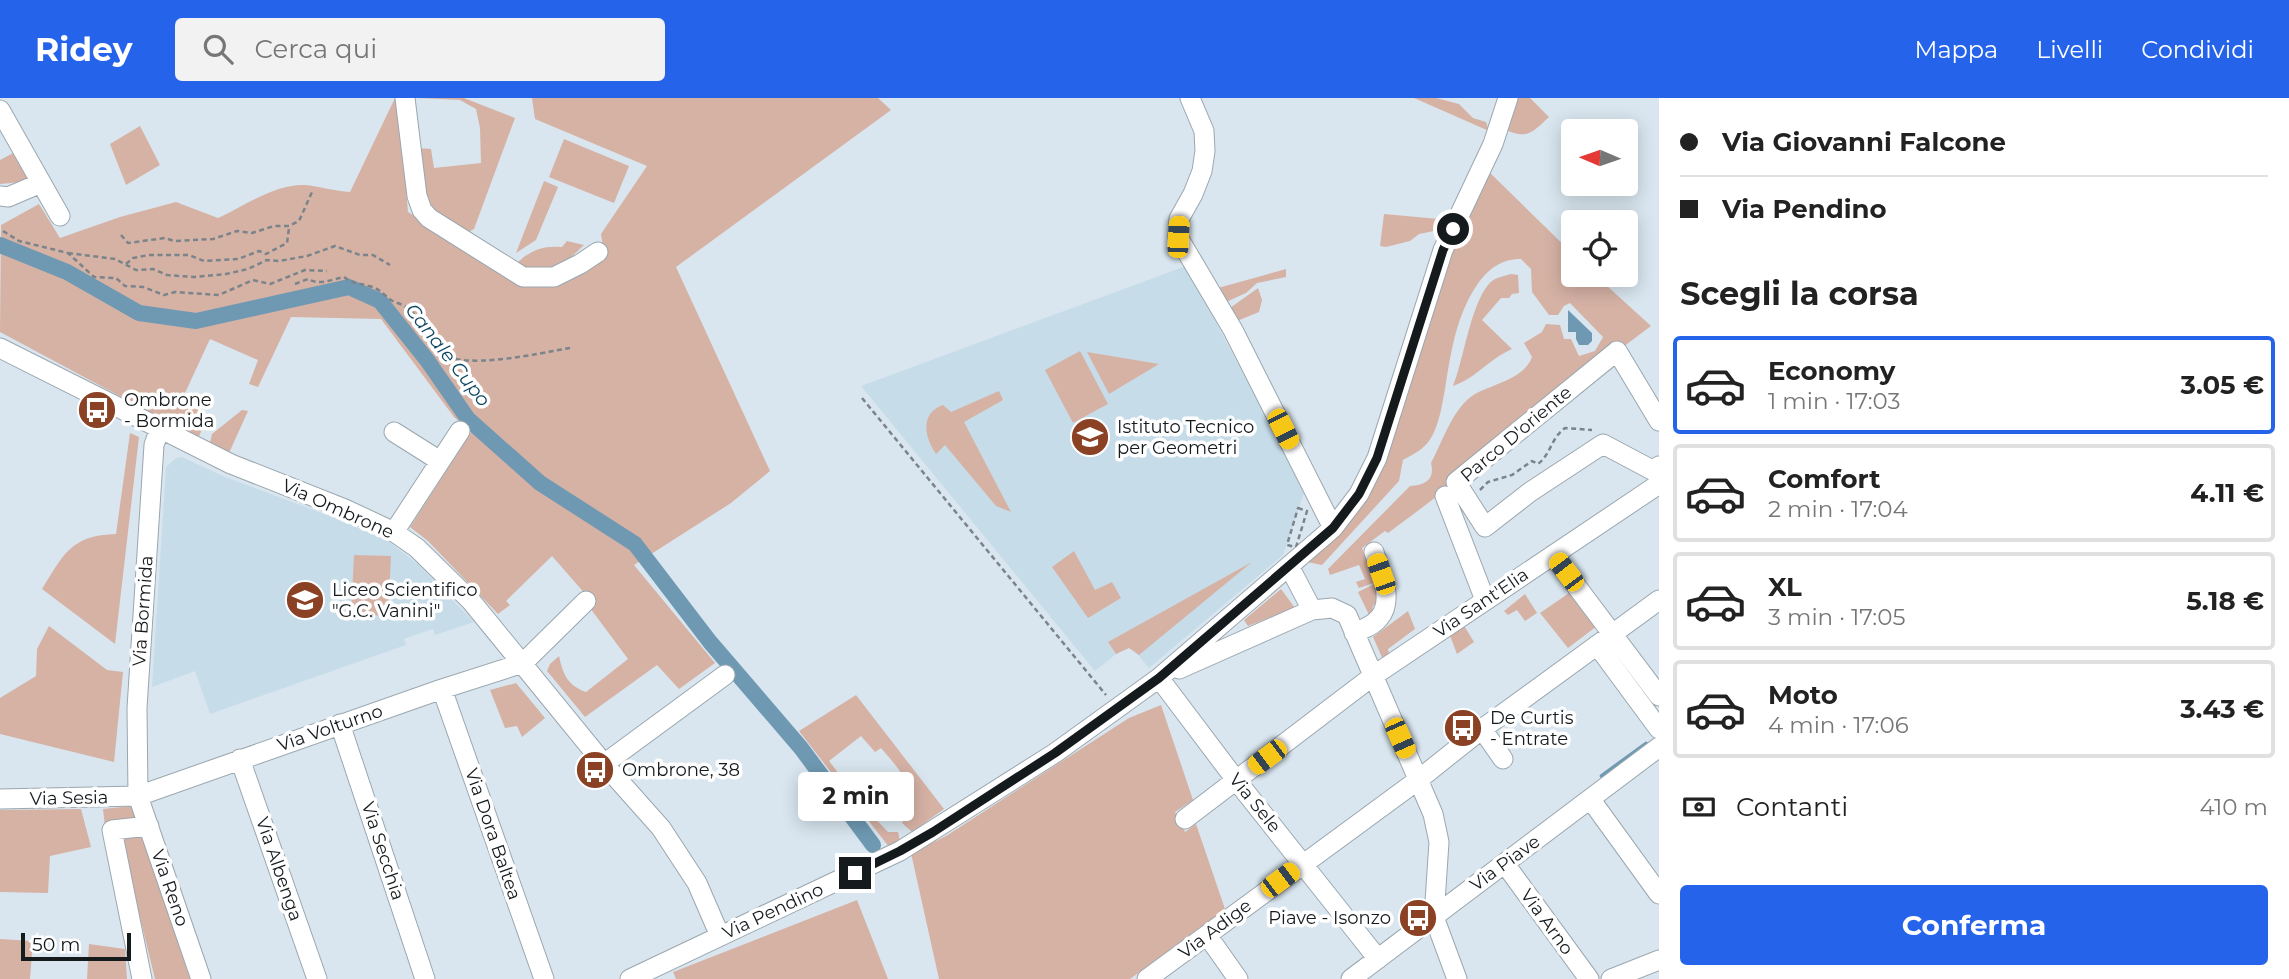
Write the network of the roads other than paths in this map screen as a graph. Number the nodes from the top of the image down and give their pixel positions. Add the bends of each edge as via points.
1 (405, 98) edge
2 (1190, 98) edge
3 (1508, 98) edge
4 (0, 110) edge
5 (41, 183) junction
6 (3, 199) edge
7 (60, 216) dead end
8 (598, 252) dead end
9 (0, 348) edge
10 (1659, 421) edge
11 (160, 428) junction
12 (460, 431) dead end
13 (394, 432) dead end
14 (440, 461) junction
15 (1659, 466) edge
16 (1659, 484) edge
17 (1445, 496) dead end
18 (1333, 528) junction
19 (394, 532) junction
20 (1374, 552) dead end
21 (1553, 555) junction
22 (1289, 566) junction
23 (1485, 600) junction
24 (1659, 600) edge
25 (586, 601) dead end
26 (1322, 609) junction
27 (1354, 634) junction
28 (1605, 639) junction
29 (523, 663) junction
30 (725, 675) dead end
31 (1373, 676) junction
32 (1159, 678) junction
33 (442, 689) junction
34 (1659, 695) edge
35 (340, 724) junction
36 (1482, 729) junction
37 (1659, 729) edge
38 (1659, 747) edge
39 (240, 759) junction
40 (1503, 759) dead end
41 (604, 764) junction
42 (1236, 780) junction
43 (1418, 780) junction
44 (138, 796) junction
45 (0, 799) edge
46 (1591, 800) junction
47 (1185, 819) dead end
48 (149, 826) junction
49 (1304, 863) junction
50 (1505, 864) junction
51 (1659, 894) edge
52 (1434, 917) junction
53 (1206, 935) junction
54 (720, 936) junction
55 (1378, 959) junction
56 (1659, 960) edge
57 (658, 974) edge
58 (142, 979) edge
59 (201, 979) edge
60 (317, 979) edge
61 (425, 979) edge
62 (544, 979) edge
63 (630, 979) edge
64 (1147, 979) edge
65 (1238, 979) edge
66 (1351, 979) edge
67 (1457, 979) edge
68 (1589, 979) edge
69 (1612, 979) edge

1 - 8 street via 417,196 429,218 523,277 554,277
2 - 18 street via 1204,131 1205,151 1202,171 1179,219 1178,237 1233,331
3 - 18 street, Via Pendino via 1493,144 1443,250 1377,458 1359,494
4 - 5 street
5 - 6 street
5 - 7 street
9 - 11 street, Via Ombrone
10 - 15 street, Parco D'oriente via 1617,351 1456,482 1485,527 1604,444 1653,470
11 - 19 street, Via Ombrone via 232,464
11 - 44 street, Via Bormida via 155,445 137,708
12 - 14 street
13 - 14 street
14 - 19 street
16 - 21 street, Via Sant'Elia
17 - 23 street
18 - 22 street, Via Pendino
19 - 29 street, Via Ombrone via 471,601
20 - 27 street via 1387,596 1385,608 1381,617
21 - 23 street, Via Sant'Elia
21 - 28 street
22 - 26 street
22 - 32 street, Via Pendino
23 - 31 street, Via Sant'Elia
24 - 28 street, Via Adige
25 - 29 street
26 - 27 street via 1346,615
26 - 32 street, Via Pendino
27 - 31 street
28 - 34 street
28 - 36 street, Via Adige
28 - 37 street
29 - 33 street, Via Volturno
29 - 41 street, Via Ombrone
30 - 41 street
31 - 42 street, Via Sant'Elia
31 - 43 street
32 - 42 street, Via Sele
32 - 54 street, Via Pendino via 1055,753 900,851
33 - 35 street, Via Volturno
33 - 62 street, Via Dora Baltea
35 - 39 street, Via Volturno
35 - 61 street, Via Secchia
36 - 40 street
36 - 43 street, Via Adige
38 - 46 street, Via Piave
39 - 44 street, Via Volturno
39 - 60 street, Via Albenga
41 - 54 street, Via Ombrone via 661,828 697,883
42 - 47 street, Via Sant'Elia
42 - 49 street, Via Sele
43 - 49 street, Via Adige
43 - 52 street via 1439,842
44 - 45 street, Via Sesia
44 - 48 street, Via Reno
46 - 50 street, Via Piave
46 - 51 street
48 - 58 street via 112,830
48 - 59 street, Via Reno
49 - 53 street, Via Adige
49 - 55 street, Via Sele
50 - 52 street, Via Piave
50 - 68 street, Via Arno
52 - 55 street, Via Piave
52 - 67 street
53 - 64 street, Via Adige
53 - 65 street
54 - 57 street, Via Pendino
55 - 66 street, Via Piave
56 - 69 street
57 - 63 street, Via Pendino

